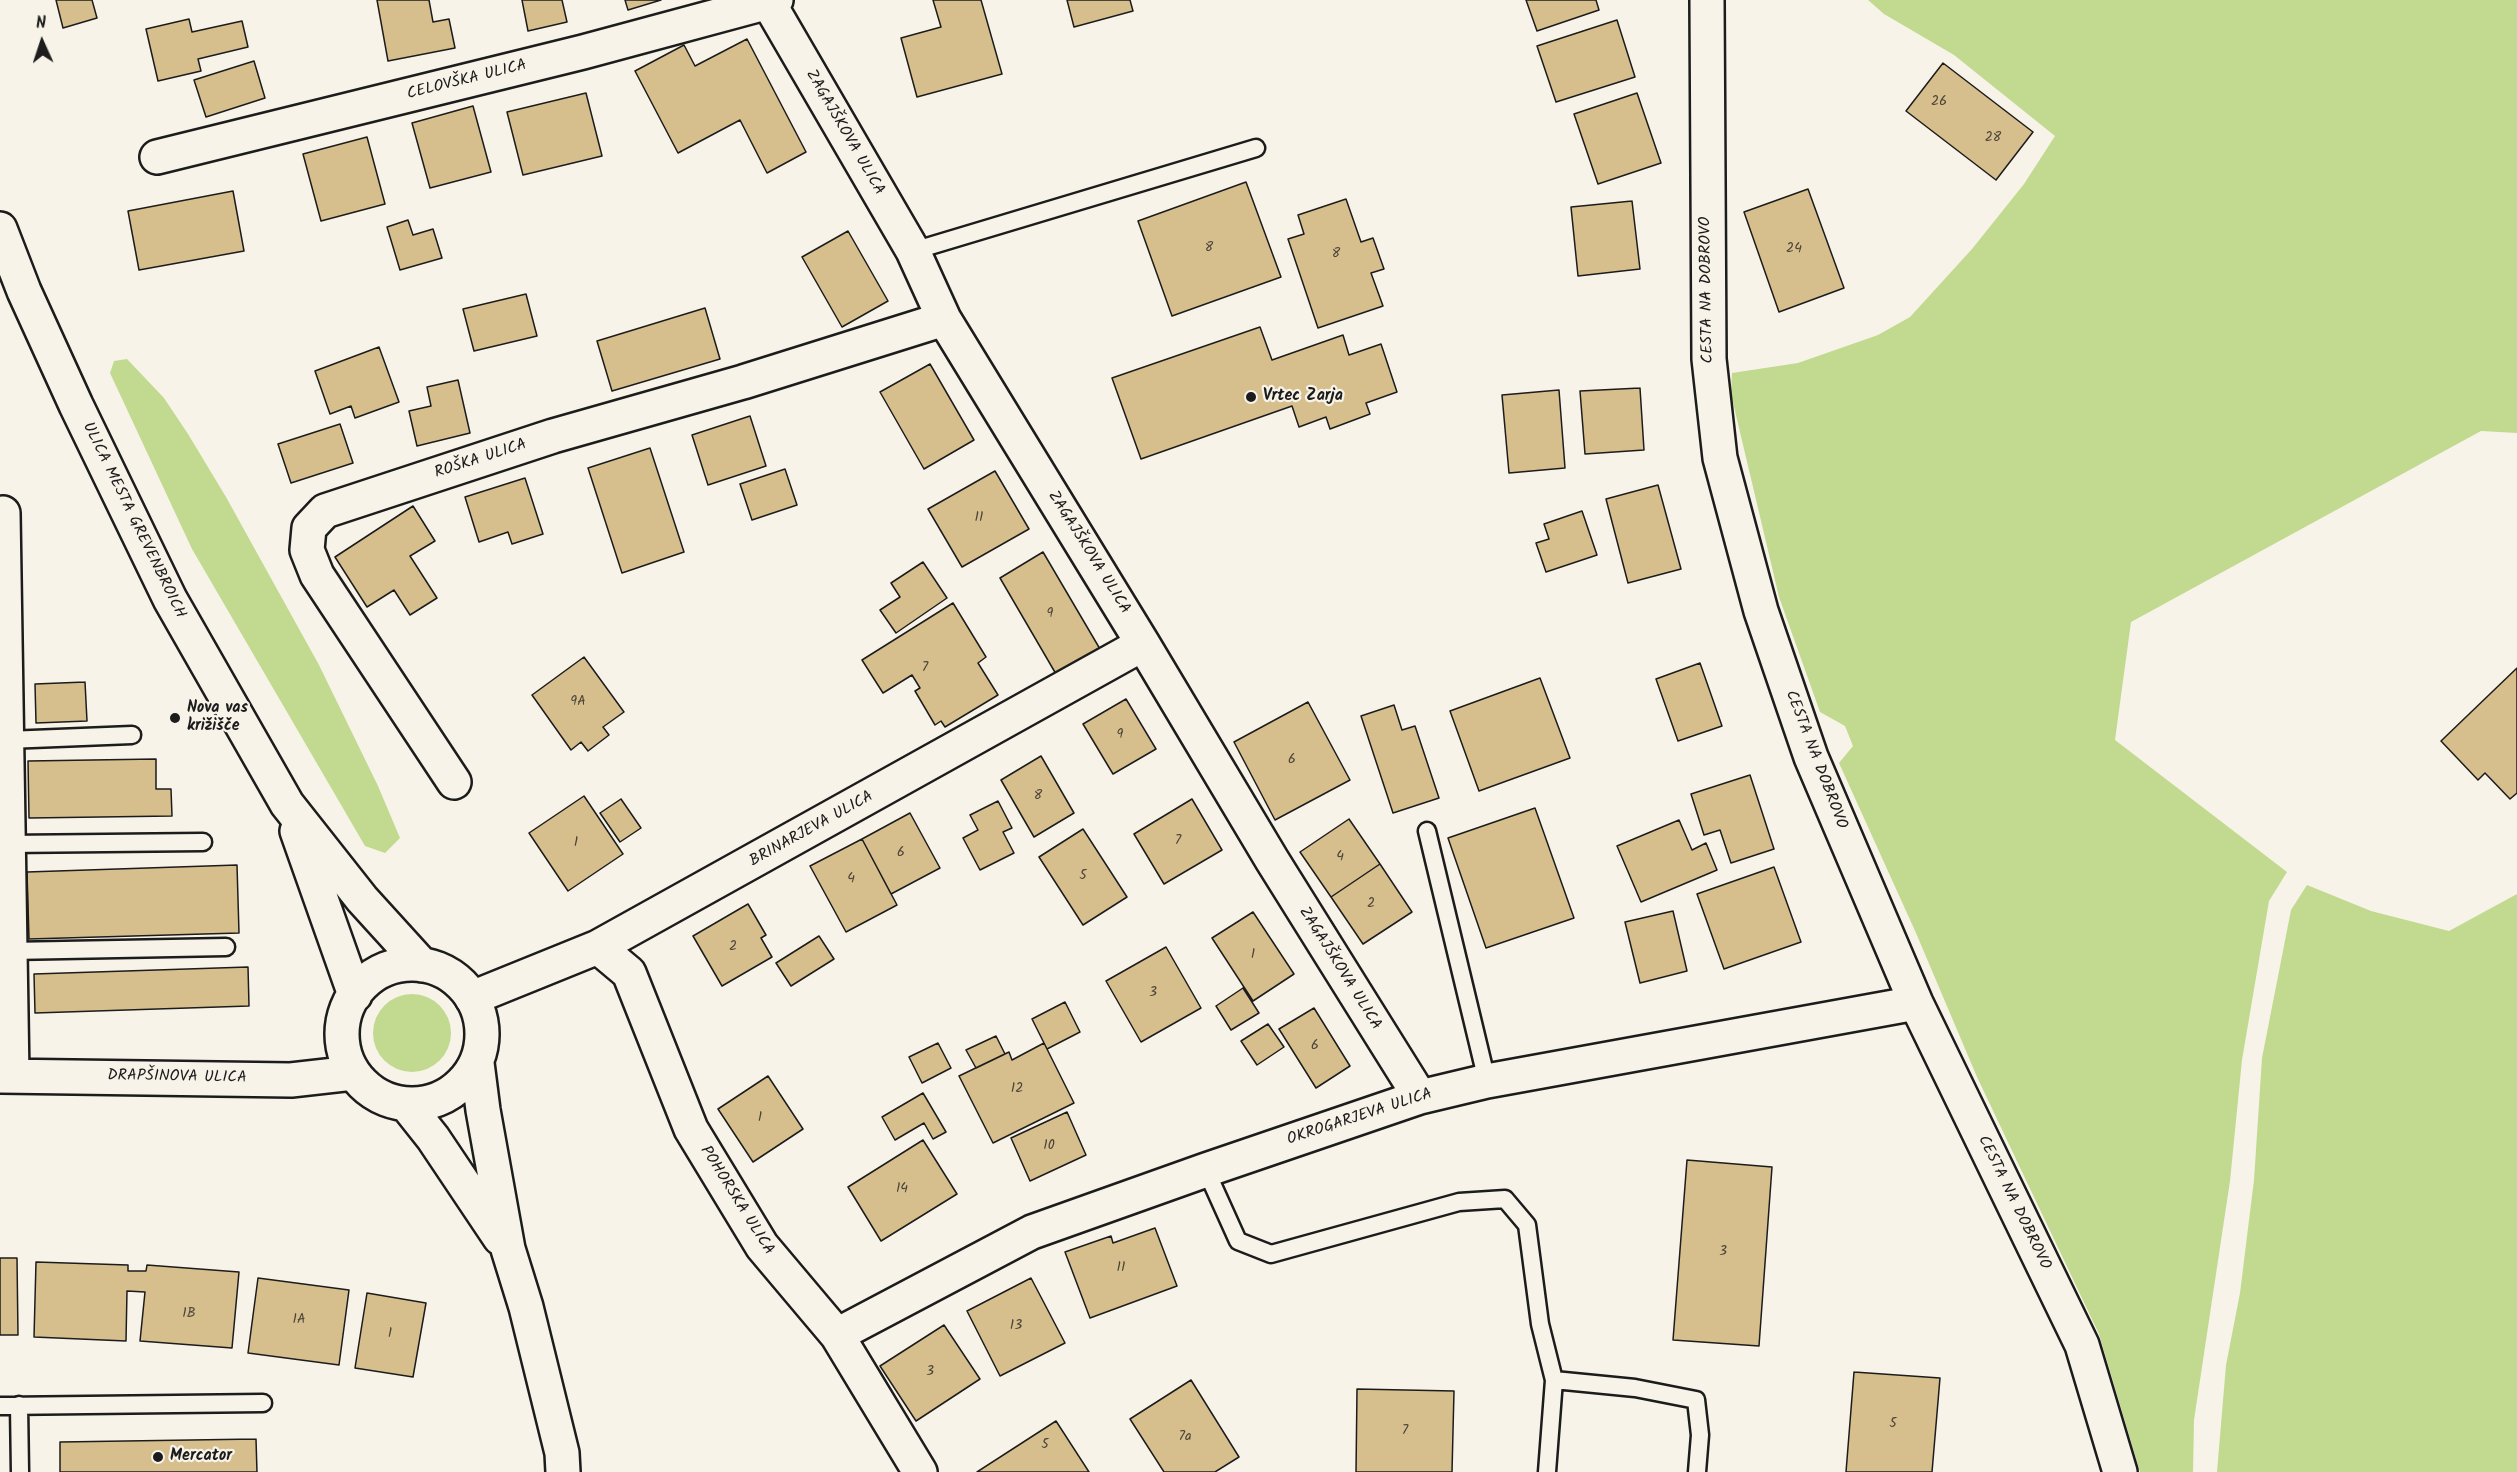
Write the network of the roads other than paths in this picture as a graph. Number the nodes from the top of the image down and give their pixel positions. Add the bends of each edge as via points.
1 (1707, 0) edge
2 (770, 1) edge
3 (1256, 148) dead end
4 (157, 157) dead end
5 (0, 229) edge
6 (913, 251) junction
7 (944, 319) junction
8 (3, 513) dead end
9 (1143, 644) junction
10 (132, 735) dead end
11 (6, 740) junction
12 (454, 782) dead end
13 (286, 804) junction
14 (1427, 831) dead end
15 (203, 842) dead end
16 (8, 844) junction
17 (226, 947) dead end
18 (598, 947) junction
19 (10, 951) junction
20 (422, 965) junction
21 (355, 994) junction
22 (472, 998) junction
23 (1916, 1003) junction
24 (477, 1063) junction
25 (353, 1073) junction
26 (6, 1076) edge
27 (1487, 1081) junction
28 (1420, 1097) junction
29 (406, 1104) junction
30 (1206, 1170) junction
31 (508, 1249) junction
32 (837, 1335) junction
33 (1554, 1380) junction
34 (263, 1403) dead end
35 (19, 1405) junction
36 (0, 1406) edge
37 (20, 1472) edge
38 (563, 1472) edge
39 (920, 1472) edge
40 (1547, 1472) edge
41 (1697, 1472) edge
42 (2120, 1472) edge

1 - 23 street, CESTA NA DOBROVO via 1709,359 1720,458 1761,611 1811,757
2 - 4 street, CELOVŠKA ULICA via 583,52
2 - 6 street, ZAGAJŠKOVA ULICA
3 - 6 lane
5 - 13 street, ULICA MESTA GREVENBROICH via 76,405 170,598
6 - 7 street, ZAGAJŠKOVA ULICA
7 - 9 street, ZAGAJŠKOVA ULICA
7 - 12 street, ROŠKA ULICA via 554,436 325,512 309,528 307,550 317,575
8 - 11 street
9 - 18 street, BRINARJEVA ULICA
9 - 28 street, ZAGAJŠKOVA ULICA
10 - 11 lane
11 - 16 street
13 - 20 street via 362,899
13 - 21 street
14 - 27 lane
15 - 16 lane
16 - 19 street
17 - 19 lane
18 - 22 street, BRINARJEVA ULICA
18 - 32 street, POHORSKA ULICA via 629,973 691,1129 762,1246
19 - 26 street
20 - 21 street via 402,964 384,970 367,980
20 - 22 street via 459,981
21 - 25 street via 345,1013 342,1034 344,1054
22 - 24 street via 481,1019 483,1041
23 - 27 street, OKROGARJEVA ULICA
23 - 42 street, CESTA NA DOBROVO via 2082,1345
24 - 29 street via 465,1081 448,1095 428,1103
24 - 31 street
25 - 26 street, DRAPŠINOVA ULICA via 291,1080
25 - 29 street via 367,1089
27 - 28 street, OKROGARJEVA ULICA
28 - 30 street, OKROGARJEVA ULICA
29 - 31 street
30 - 32 street, OKROGARJEVA ULICA via 1032,1232
30 - 33 lane via 1238,1241 1271,1254 1460,1202 1504,1198 1527,1226 1540,1324
31 - 38 street via 526,1307 562,1453
32 - 39 street, POHORSKA ULICA
33 - 40 lane
33 - 41 lane via 1635,1388 1696,1400 1700,1435
34 - 35 lane
35 - 36 lane
35 - 37 lane

